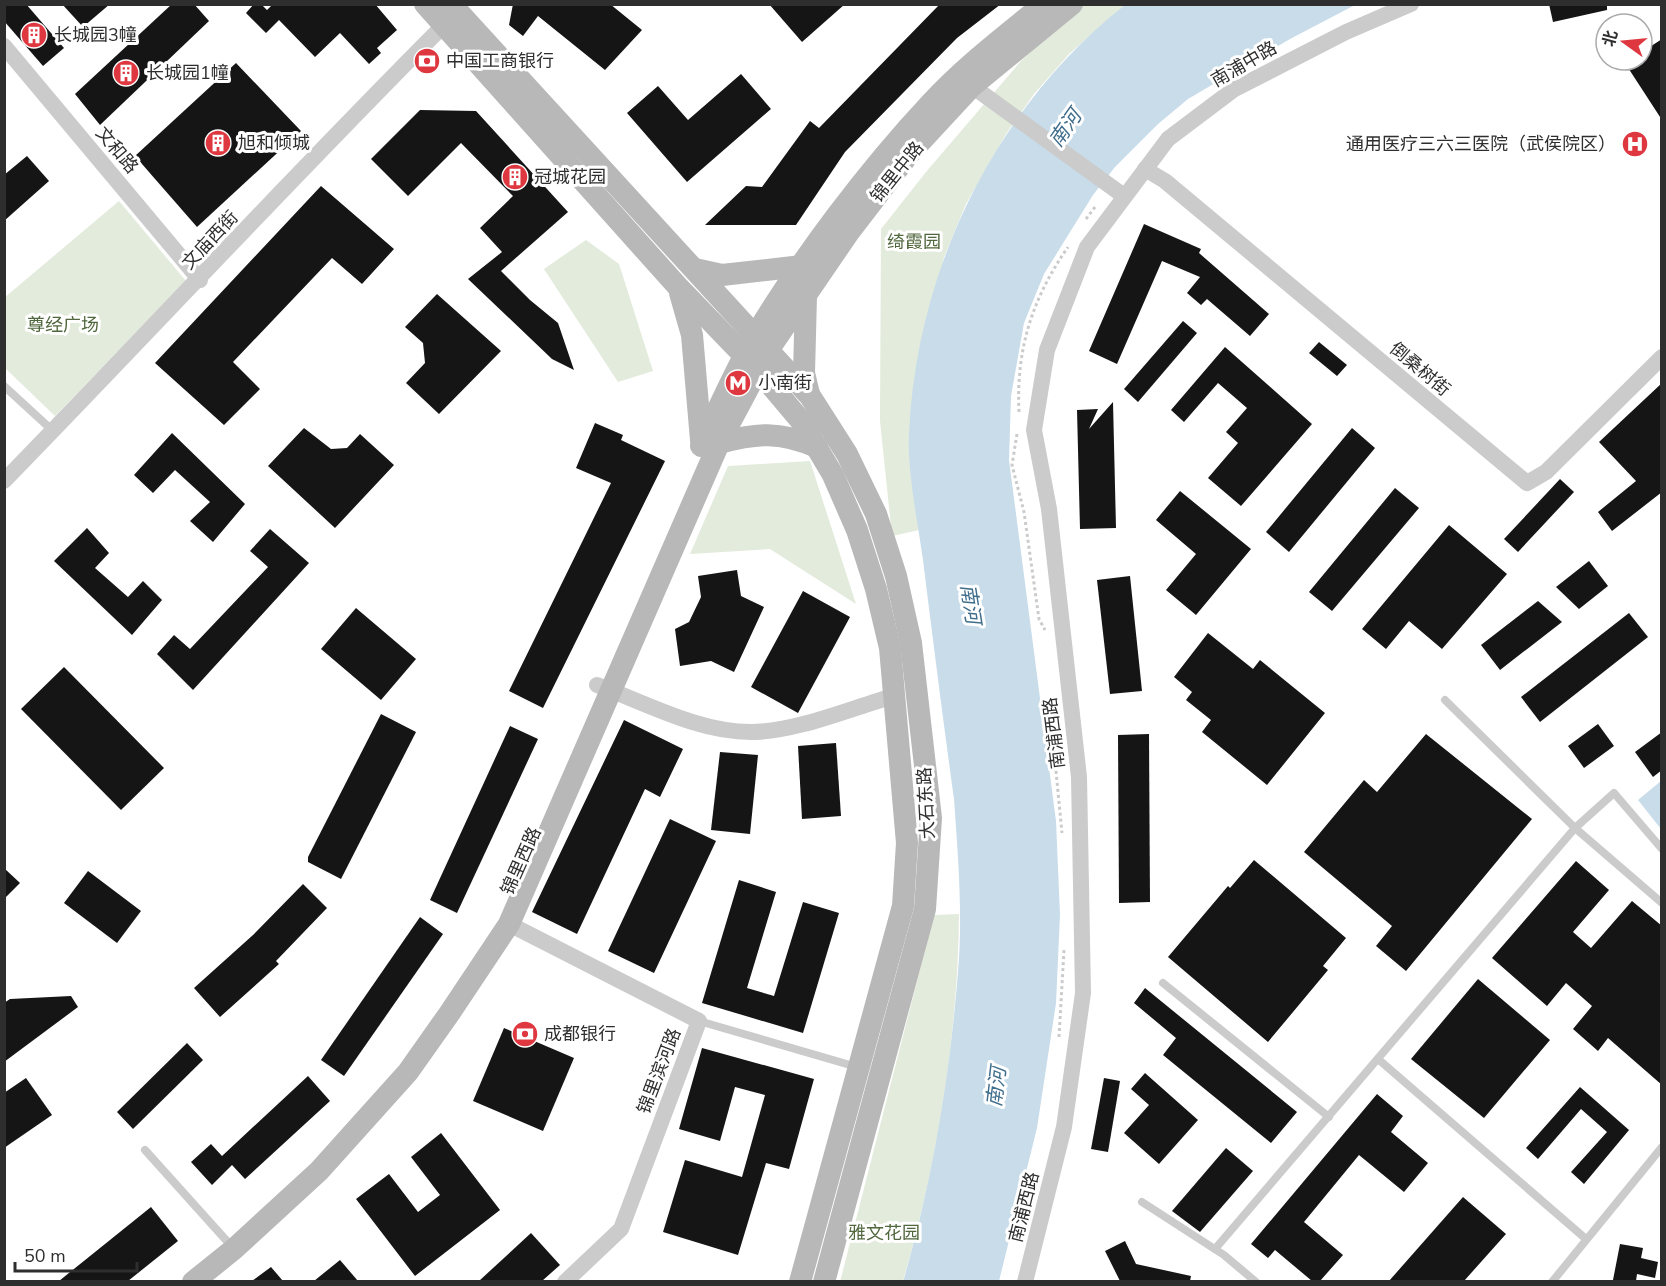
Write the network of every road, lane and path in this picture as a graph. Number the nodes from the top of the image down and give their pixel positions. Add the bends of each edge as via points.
1 (425, 4) edge
2 (1044, 4) edge
3 (1072, 4) edge
4 (1411, 4) edge
5 (448, 15) edge
6 (4, 46) edge
7 (972, 86) junction
8 (1144, 169) junction
9 (1112, 188) junction
10 (1085, 221) dead end
11 (1070, 245) dead end
12 (802, 266) junction
13 (695, 269) junction
14 (200, 280) junction
15 (679, 288) junction
16 (806, 294) junction
17 (762, 342) junction
18 (1662, 357) edge
19 (751, 364) junction
20 (4, 386) edge
21 (810, 396) junction
22 (1020, 417) dead end
23 (1018, 429) dead end
24 (53, 431) junction
25 (709, 445) junction
26 (816, 447) junction
27 (4, 481) edge
28 (1048, 635) dead end
29 (604, 687) junction
30 (894, 696) junction
31 (1444, 699) dead end
32 (1058, 739) dead end
33 (1575, 828) junction
34 (1063, 839) dead end
35 (1662, 849) edge
36 (1662, 903) edge
37 (508, 924) junction
38 (1065, 940) dead end
39 (1163, 983) dead end
40 (699, 1021) junction
41 (1059, 1043) dead end
42 (1378, 1059) junction
43 (858, 1067) junction
44 (1329, 1117) junction
45 (1662, 1148) edge
46 (145, 1150) dead end
47 (1142, 1202) dead end
48 (1586, 1239) junction
49 (230, 1245) junction
50 (1215, 1249) junction
51 (208, 1277) edge
52 (174, 1281) edge
53 (565, 1281) edge
54 (800, 1281) edge
55 (824, 1281) edge
56 (1025, 1281) edge
57 (1256, 1281) edge
58 (1552, 1281) edge

1 - 5 main road
2 - 12 main road, 锦里中路 via 931,102 869,175
3 - 7 main road, 锦里中路
4 - 8 street, 南浦中路 via 1346,32 1233,90 1168,139
5 - 13 main road
5 - 14 street, 文庙西街
5 - 15 main road
6 - 14 street, 文和路
7 - 9 street
7 - 16 main road, 锦里中路 via 909,154
8 - 9 street, 南浦中路
8 - 18 street, 倒桑树街 via 1166,181 1527,483 1546,472
9 - 10 path
9 - 56 street, 南浦西路 via 1047,350 1034,430 1049,509 1079,777 1083,993 1064,1127
11 - 22 path via 1046,279 1024,339 1018,386
12 - 13 main road via 722,275
12 - 17 main road, 锦里中路
13 - 17 main road
14 - 24 street, 文庙西街
15 - 19 main road
15 - 25 main road via 692,335 701,425
16 - 17 main road, 锦里中路
16 - 21 main road via 804,373
17 - 19 main road, 锦里中路
17 - 21 main road, 大石东路
19 - 25 main road, 锦里西路
19 - 26 main road, 大石东路 via 801,421
20 - 24 lane
21 - 55 main road, 大石东路 via 847,454 876,514 896,576 911,643 931,818 925,909
23 - 28 path via 1012,465 1024,512 1039,619
24 - 27 street, 文庙西街
25 - 26 main road via 752,434 779,435
25 - 29 main road, 锦里西路
26 - 30 main road, 大石东路 via 857,530 876,589 890,648
29 - 30 street via 701,724 751,732 786,727
29 - 37 main road, 锦里西路
29 - 49 main road, 锦里西路 via 496,917 432,1019 373,1096
30 - 43 main road, 大石东路 via 907,843 903,906
31 - 33 lane
32 - 34 path via 1056,771
33 - 35 lane via 1614,793
33 - 36 lane
33 - 42 lane
37 - 40 street, 锦里滨河路
37 - 49 main road, 锦里西路 via 408,1072 319,1171
38 - 41 path
39 - 44 lane
40 - 43 lane
40 - 53 street, 锦里滨河路 via 621,1229
42 - 44 lane
42 - 48 lane
43 - 54 main road, 大石东路
44 - 50 lane
45 - 48 lane
46 - 49 lane
47 - 50 lane
48 - 58 lane
49 - 51 main road, 锦里西路
49 - 52 main road, 锦里西路
50 - 57 lane

